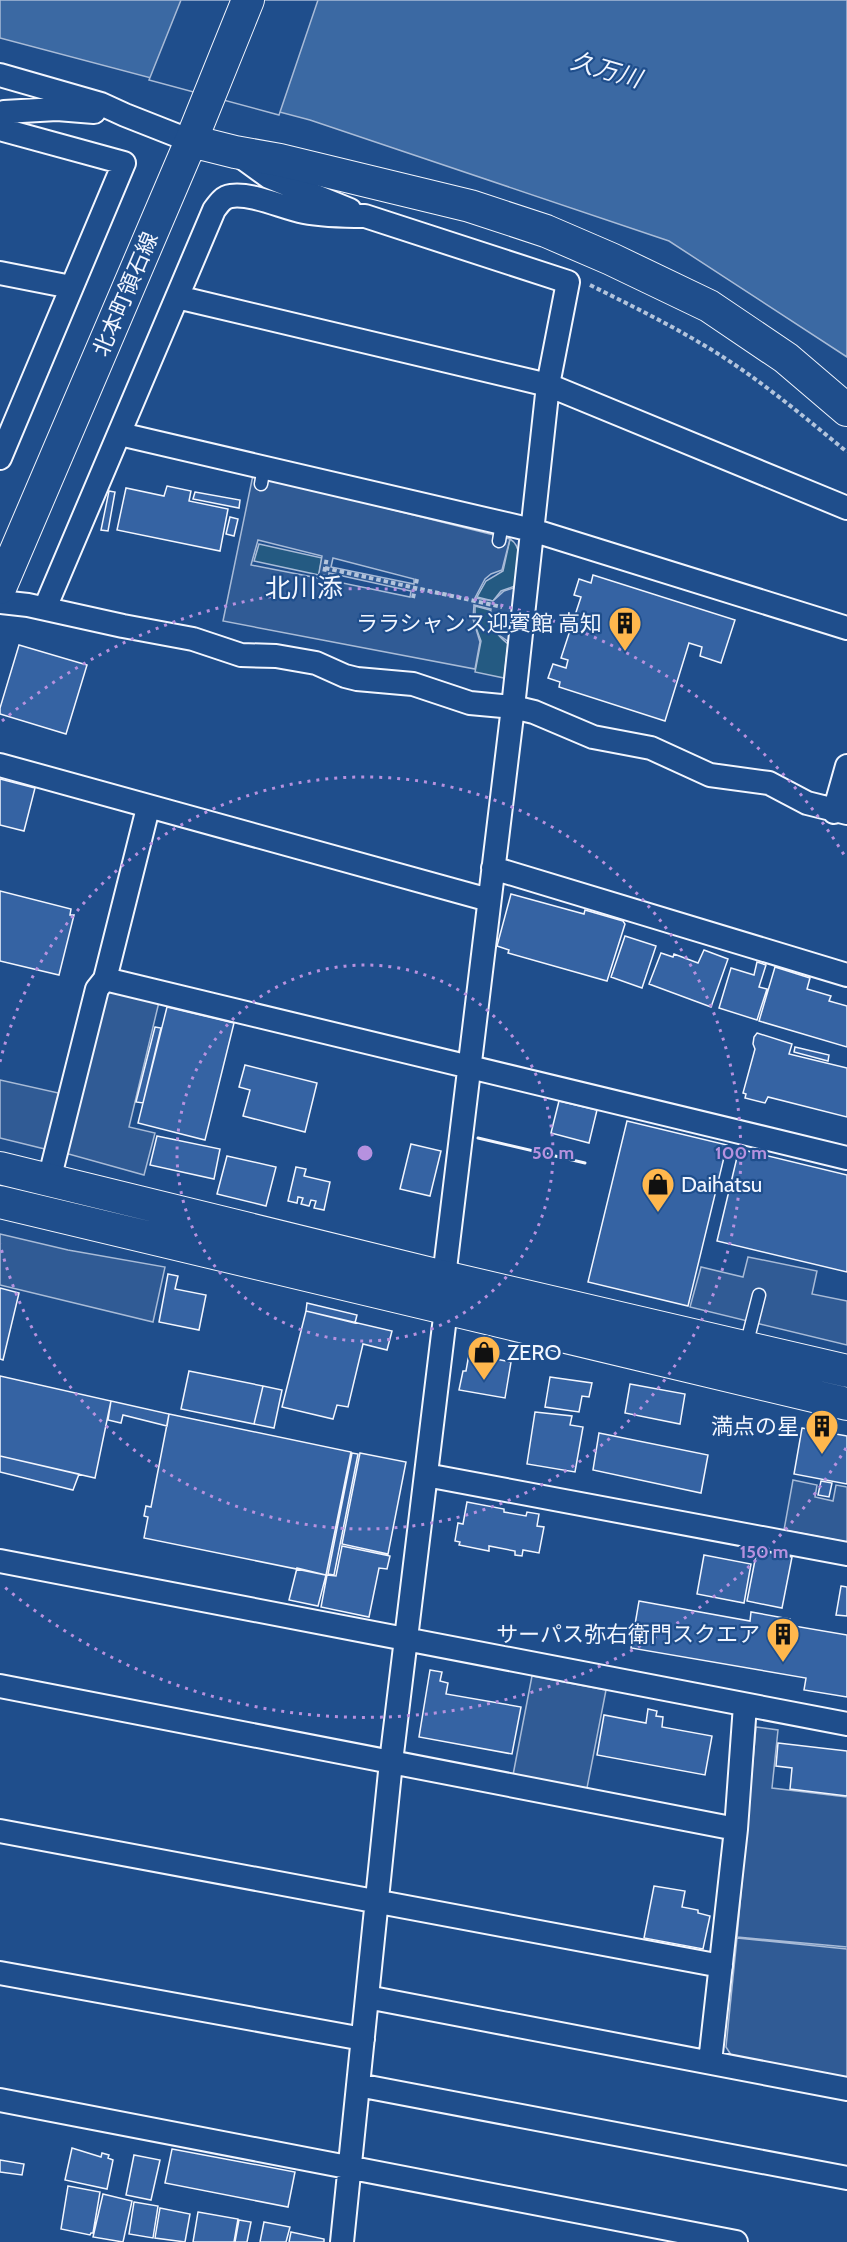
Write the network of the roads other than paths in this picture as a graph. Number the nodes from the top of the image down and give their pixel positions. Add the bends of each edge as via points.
1 (249, 0) edge
2 (0, 75) edge
3 (0, 114) edge
4 (125, 115) junction
5 (0, 129) edge
6 (194, 133) junction
7 (235, 152) junction
8 (365, 216) junction
9 (0, 273) edge
10 (71, 287) junction
11 (177, 297) junction
12 (548, 385) junction
13 (847, 410) edge
14 (5, 432) edge
15 (120, 434) junction
16 (0, 458) edge
17 (847, 508) edge
18 (532, 530) junction
19 (0, 588) edge
20 (0, 602) edge
21 (45, 609) junction
22 (847, 628) edge
23 (513, 707) junction
24 (0, 765) edge
25 (847, 766) edge
26 (147, 808) junction
27 (841, 812) edge
28 (493, 868) junction
29 (489, 900) junction
30 (847, 975) edge
31 (105, 979) junction
32 (469, 1066) junction
33 (847, 1158) edge
34 (0, 1168) edge
35 (49, 1180) junction
36 (0, 1202) edge
37 (444, 1276) junction
38 (759, 1295) dead end
39 (446, 1309) junction
40 (746, 1347) junction
41 (847, 1371) edge
42 (847, 1404) edge
43 (426, 1475) junction
44 (847, 1554) edge
45 (0, 1562) edge
46 (406, 1638) junction
47 (0, 1686) edge
48 (745, 1705) junction
49 (847, 1724) edge
50 (392, 1762) junction
51 (736, 1829) junction
52 (0, 1831) edge
53 (377, 1902) junction
54 (721, 1966) junction
55 (0, 1973) edge
56 (367, 1997) junction
57 (363, 2039) junction
58 (710, 2062) junction
59 (834, 2082) edge
60 (358, 2085) junction
61 (0, 2100) edge
62 (350, 2166) junction
63 (847, 2178) edge
64 (342, 2242) edge
65 (736, 2242) edge

1 - 6 street, 北本町領石線
2 - 4 street via 101,104
3 - 4 street via 57,109
4 - 6 street
5 - 10 street via 124,164
6 - 7 street
6 - 19 street, 北本町領石線
7 - 8 street via 269,177
7 - 13 street via 470,206 557,236 709,306 786,358
8 - 11 street via 305,212 243,196 220,200
8 - 12 street via 568,282
9 - 10 street
10 - 14 street
11 - 12 street
11 - 15 street
12 - 17 street
12 - 18 street
14 - 16 street
15 - 18 street via 262,476 500,532
15 - 21 street
18 - 22 street
18 - 23 street
20 - 21 street
21 - 23 street via 193,639 241,655 316,663 357,679 413,684 470,703
23 - 27 street via 593,737 651,748 710,775 769,783 807,803
23 - 28 street
24 - 26 street
25 - 27 street
26 - 29 street
26 - 31 street
28 - 29 street
28 - 30 street
29 - 32 street
31 - 32 street
31 - 35 street via 97,989
32 - 33 street
32 - 37 street
34 - 35 street
35 - 37 street
36 - 39 street
37 - 40 street
38 - 40 lane
39 - 42 street
39 - 43 street
40 - 41 street
43 - 44 street
43 - 46 street
45 - 46 street
46 - 48 street
46 - 50 street
47 - 50 street
48 - 49 street
48 - 51 street
50 - 51 street
50 - 53 street
51 - 54 street
52 - 53 street
53 - 54 street
53 - 56 street
54 - 58 street
55 - 57 street
56 - 57 street
56 - 58 street
57 - 60 street
58 - 59 street via 771,2067
60 - 62 street
60 - 63 street
61 - 62 street
62 - 64 street
62 - 65 street

